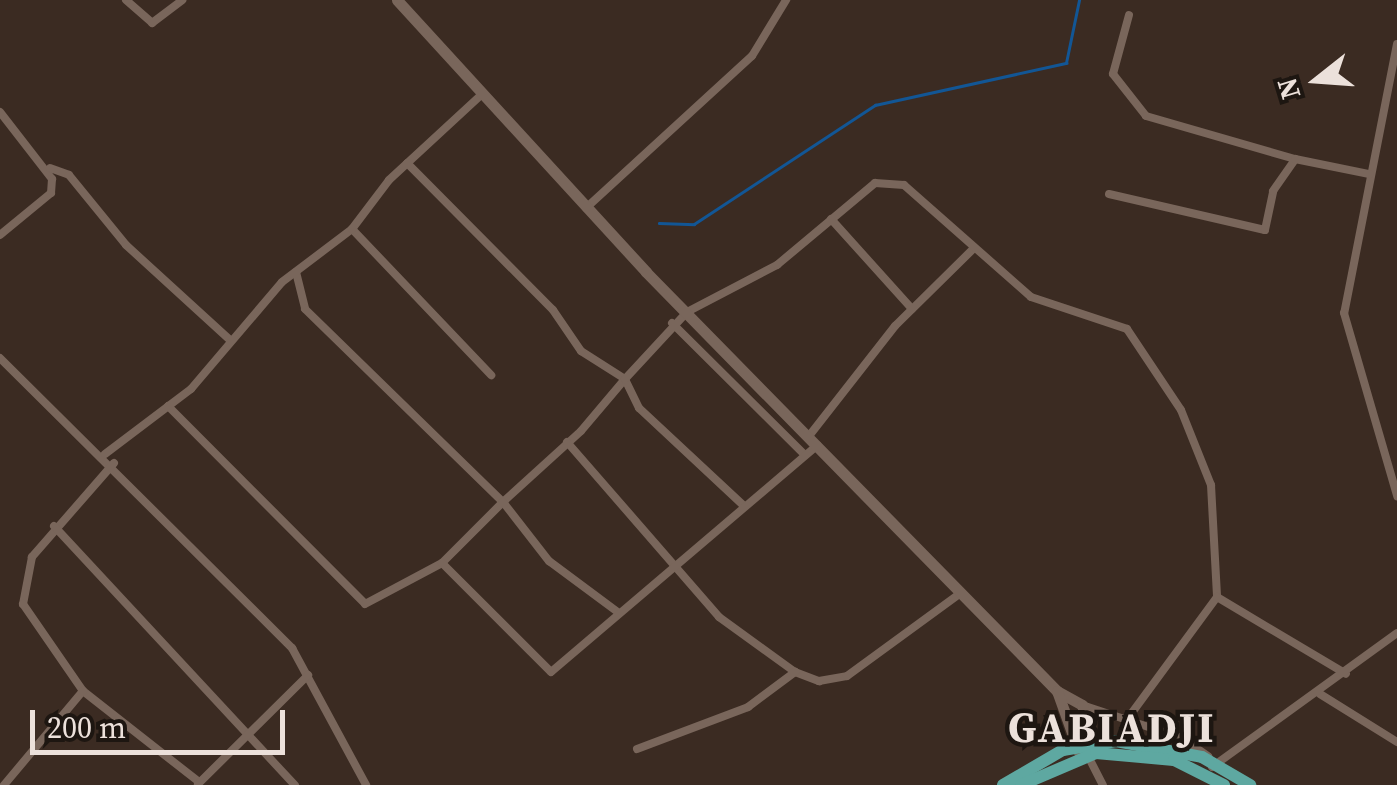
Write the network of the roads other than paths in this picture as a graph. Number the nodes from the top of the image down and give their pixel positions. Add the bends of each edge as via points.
1 (126, 0) edge
2 (182, 0) edge
3 (397, 0) edge
4 (786, 0) edge
5 (1129, 15) dead end
6 (1397, 44) edge
7 (480, 96) junction
8 (0, 112) edge
9 (1295, 160) junction
10 (407, 163) junction
11 (50, 168) junction
12 (1369, 174) junction
13 (1109, 194) dead end
14 (586, 208) junction
15 (831, 219) junction
16 (352, 229) junction
17 (0, 235) edge
18 (972, 250) junction
19 (296, 272) junction
20 (912, 309) junction
21 (687, 312) junction
22 (672, 323) junction
23 (231, 341) junction
24 (0, 358) edge
25 (491, 375) dead end
26 (625, 380) junction
27 (168, 406) junction
28 (814, 441) junction
29 (567, 442) junction
30 (105, 454) junction
31 (804, 454) junction
32 (114, 463) junction
33 (1397, 496) edge
34 (503, 502) junction
35 (743, 505) junction
36 (54, 526) junction
37 (442, 563) junction
38 (676, 569) junction
39 (962, 592) junction
40 (1217, 596) junction
41 (619, 613) junction
42 (1397, 632) edge
43 (795, 672) junction
44 (1346, 674) junction
45 (308, 675) junction
46 (1058, 691) junction
47 (83, 692) junction
48 (1320, 694) junction
49 (1082, 705) junction
50 (1128, 718) junction
51 (246, 728) junction
52 (1397, 742) edge
53 (637, 749) dead end
54 (1087, 750) junction
55 (1212, 767) junction
56 (198, 783) edge
57 (4, 785) edge
58 (295, 785) edge
59 (366, 785) edge
60 (1003, 785) edge
61 (1021, 785) edge
62 (1103, 785) edge
63 (1224, 785) edge
64 (1250, 785) edge

1 - 2 street via 152,22
3 - 7 street
4 - 14 street via 752,56 652,138
5 - 9 street via 1113,74 1146,116
6 - 12 street
7 - 10 street
7 - 14 street
8 - 11 street
9 - 12 street
9 - 13 street via 1273,191 1265,230
10 - 16 street
10 - 26 street via 553,310 581,351
11 - 17 street via 51,193
11 - 23 street via 68,174 126,245
12 - 33 street via 1344,320
14 - 21 street
15 - 18 street via 876,183 894,180
15 - 20 street
15 - 21 street via 777,265
16 - 19 street
16 - 25 street
18 - 20 street
18 - 40 street via 1036,300 1094,314 1147,347 1210,484
19 - 23 street
19 - 34 street via 305,308
20 - 28 street
21 - 22 street
21 - 28 street
22 - 26 street
22 - 31 street
23 - 27 street
24 - 30 street
26 - 29 street
26 - 35 street via 639,408
27 - 30 street
27 - 37 street via 364,604
28 - 31 street
28 - 39 street
29 - 34 street
29 - 38 street
30 - 32 street
31 - 35 street
32 - 36 street
32 - 45 street
34 - 37 street
34 - 41 street via 549,560
35 - 38 street
36 - 47 street via 29,564 24,604
36 - 51 street
37 - 41 street via 551,672
38 - 41 street
38 - 43 street via 743,642
39 - 43 street via 847,676 819,681
39 - 46 street
40 - 44 street
40 - 50 street
42 - 44 street
43 - 53 street via 748,707
44 - 48 street
45 - 51 street
45 - 59 street
46 - 49 street
46 - 54 street
47 - 56 street
47 - 57 street
48 - 52 street
48 - 55 street
49 - 50 street
49 - 54 street
50 - 55 street
51 - 56 street
51 - 58 street
54 - 55 main road via 1158,744
54 - 60 main road
54 - 61 main road
54 - 62 street
55 - 63 main road
55 - 64 main road

